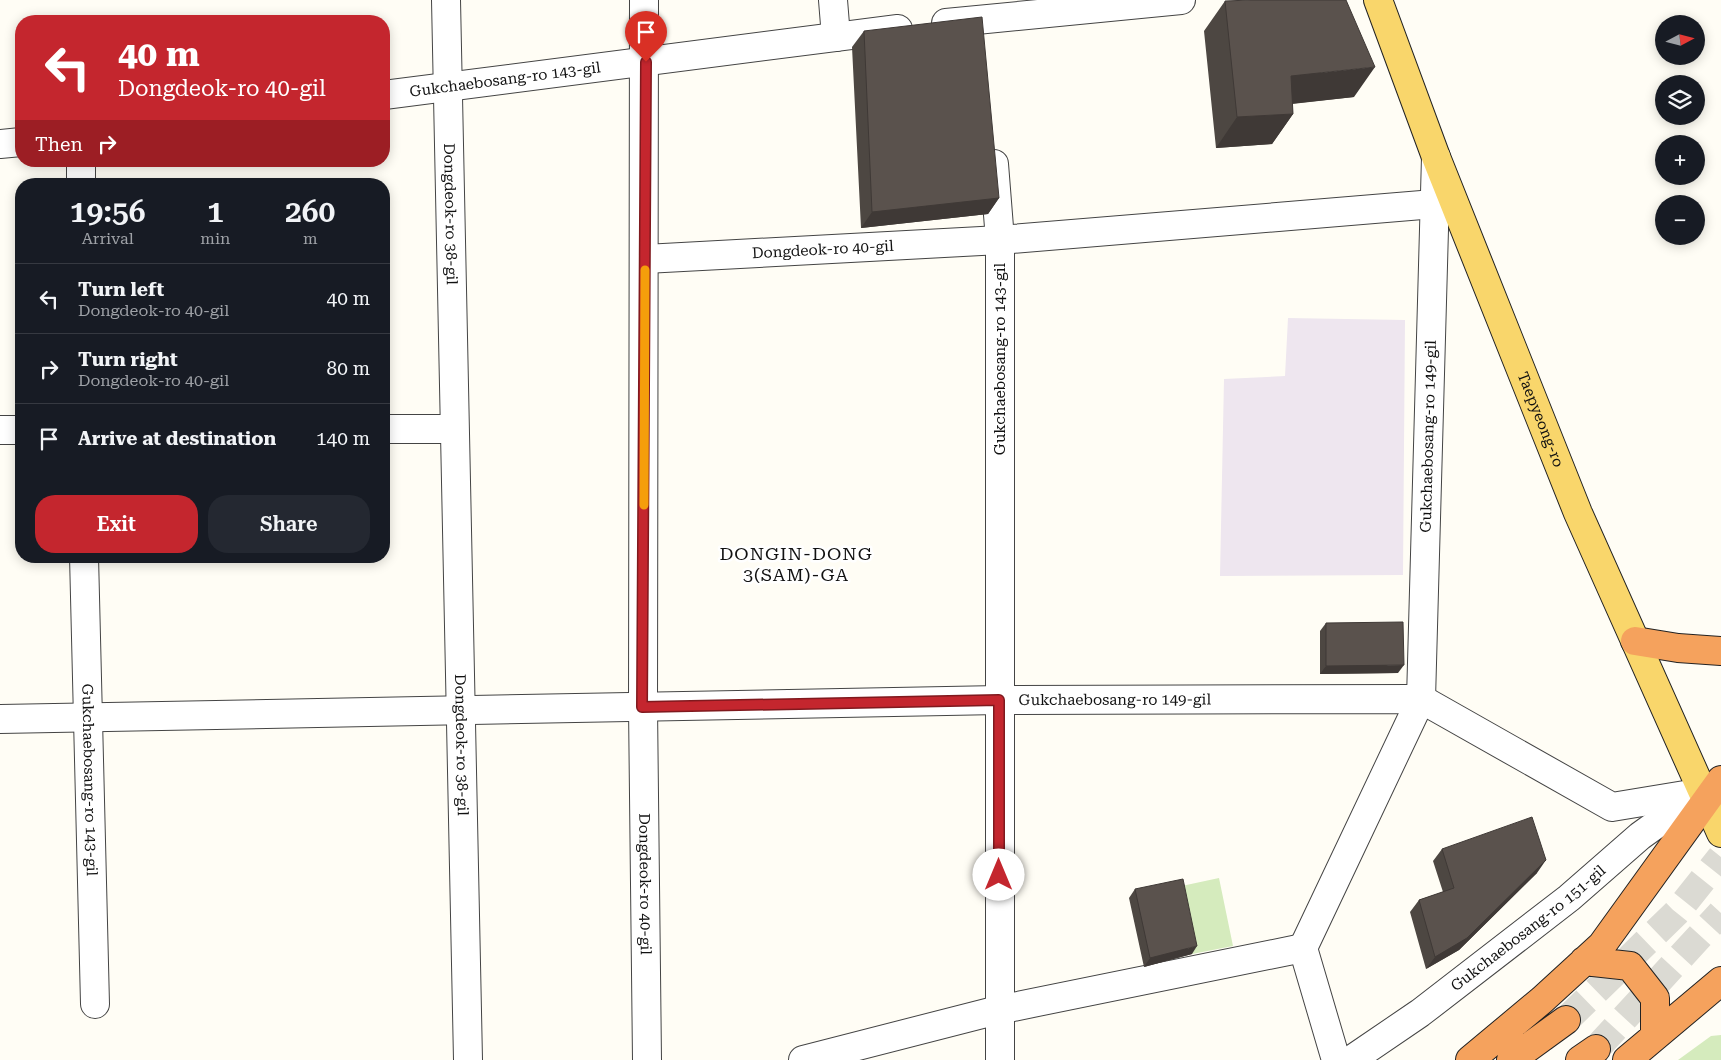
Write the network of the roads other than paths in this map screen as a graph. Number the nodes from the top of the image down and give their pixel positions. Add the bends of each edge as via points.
1 (446, 0) edge
2 (644, 0) edge
3 (833, 0) edge
4 (1181, 0) edge
5 (1378, 0) edge
6 (1131, 2) edge
7 (981, 18) junction
8 (836, 37) junction
9 (984, 47) edge
10 (646, 62) junction
11 (447, 87) junction
12 (390, 94) edge
13 (15, 143) edge
14 (0, 144) edge
15 (992, 144) edge
16 (1436, 157) junction
17 (1434, 204) junction
18 (1000, 240) junction
19 (645, 259) junction
20 (390, 429) edge
21 (454, 429) junction
22 (0, 430) edge
23 (15, 430) edge
24 (84, 563) edge
25 (1635, 642) junction
26 (1721, 651) edge
27 (999, 700) junction
28 (1421, 700) junction
29 (642, 707) junction
30 (459, 711) junction
31 (87, 718) junction
32 (0, 719) edge
33 (1710, 791) edge
34 (1721, 833) edge
35 (1303, 948) junction
36 (1584, 961) junction
37 (1721, 982) edge
38 (95, 1004) dead end
39 (998, 1010) junction
40 (1566, 1020) tunnel mouth
41 (1655, 1036) junction
42 (468, 1060) edge
43 (647, 1060) edge
44 (803, 1060) edge
45 (1000, 1060) edge
46 (1336, 1060) edge
47 (1351, 1060) edge
48 (1470, 1060) edge
49 (1511, 1060) edge
50 (1627, 1060) edge

1 - 11 street, Dongdeok-ro 38-gil
2 - 10 street, Dongdeok-ro 40-gil
3 - 8 street
4 - 6 street, Gukchaebosang-ro 143-gil
5 - 16 main road, Taepyeong-ro
6 - 7 street, Gukchaebosang-ro 143-gil
7 - 8 street, Gukchaebosang-ro 143-gil
7 - 9 street
8 - 10 street, Gukchaebosang-ro 143-gil
10 - 11 street, Gukchaebosang-ro 143-gil
10 - 19 street, Dongdeok-ro 40-gil
11 - 12 street, Gukchaebosang-ro 143-gil
11 - 21 street, Dongdeok-ro 38-gil
13 - 14 street
15 - 18 street, Gukchaebosang-ro 143-gil
16 - 17 street, Gukchaebosang-ro 149-gil
16 - 25 main road, Taepyeong-ro via 1578,513
17 - 18 street
17 - 28 street, Gukchaebosang-ro 149-gil
18 - 19 street, Dongdeok-ro 40-gil
18 - 27 street, Gukchaebosang-ro 143-gil
19 - 29 street, Dongdeok-ro 40-gil
20 - 21 street
21 - 30 street, Dongdeok-ro 38-gil
22 - 23 street
24 - 31 street, Gukchaebosang-ro 143-gil
25 - 26 highway
25 - 33 main road, Taepyeong-ro
27 - 28 street, Gukchaebosang-ro 149-gil
27 - 29 street
27 - 39 street, Gukchaebosang-ro 149-gil
28 - 33 street, Gukchaebosang-ro 149-gil via 1612,807
28 - 35 street, Gukchaebosang-ro 149-gil
29 - 30 street
29 - 43 street, Dongdeok-ro 40-gil
30 - 31 street
30 - 42 street, Dongdeok-ro 38-gil
31 - 32 street
31 - 38 street, Gukchaebosang-ro 143-gil
33 - 34 main road, Taepyeong-ro
33 - 36 highway via 1602,945
33 - 47 street, Gukchaebosang-ro 151-gil via 1640,836 1569,898 1420,1013
35 - 39 street
35 - 46 street
36 - 41 highway via 1630,966 1655,998
36 - 48 highway
37 - 41 highway
39 - 44 street
39 - 45 street, Gukchaebosang-ro 149-gil
40 - 49 highway
41 - 50 highway

